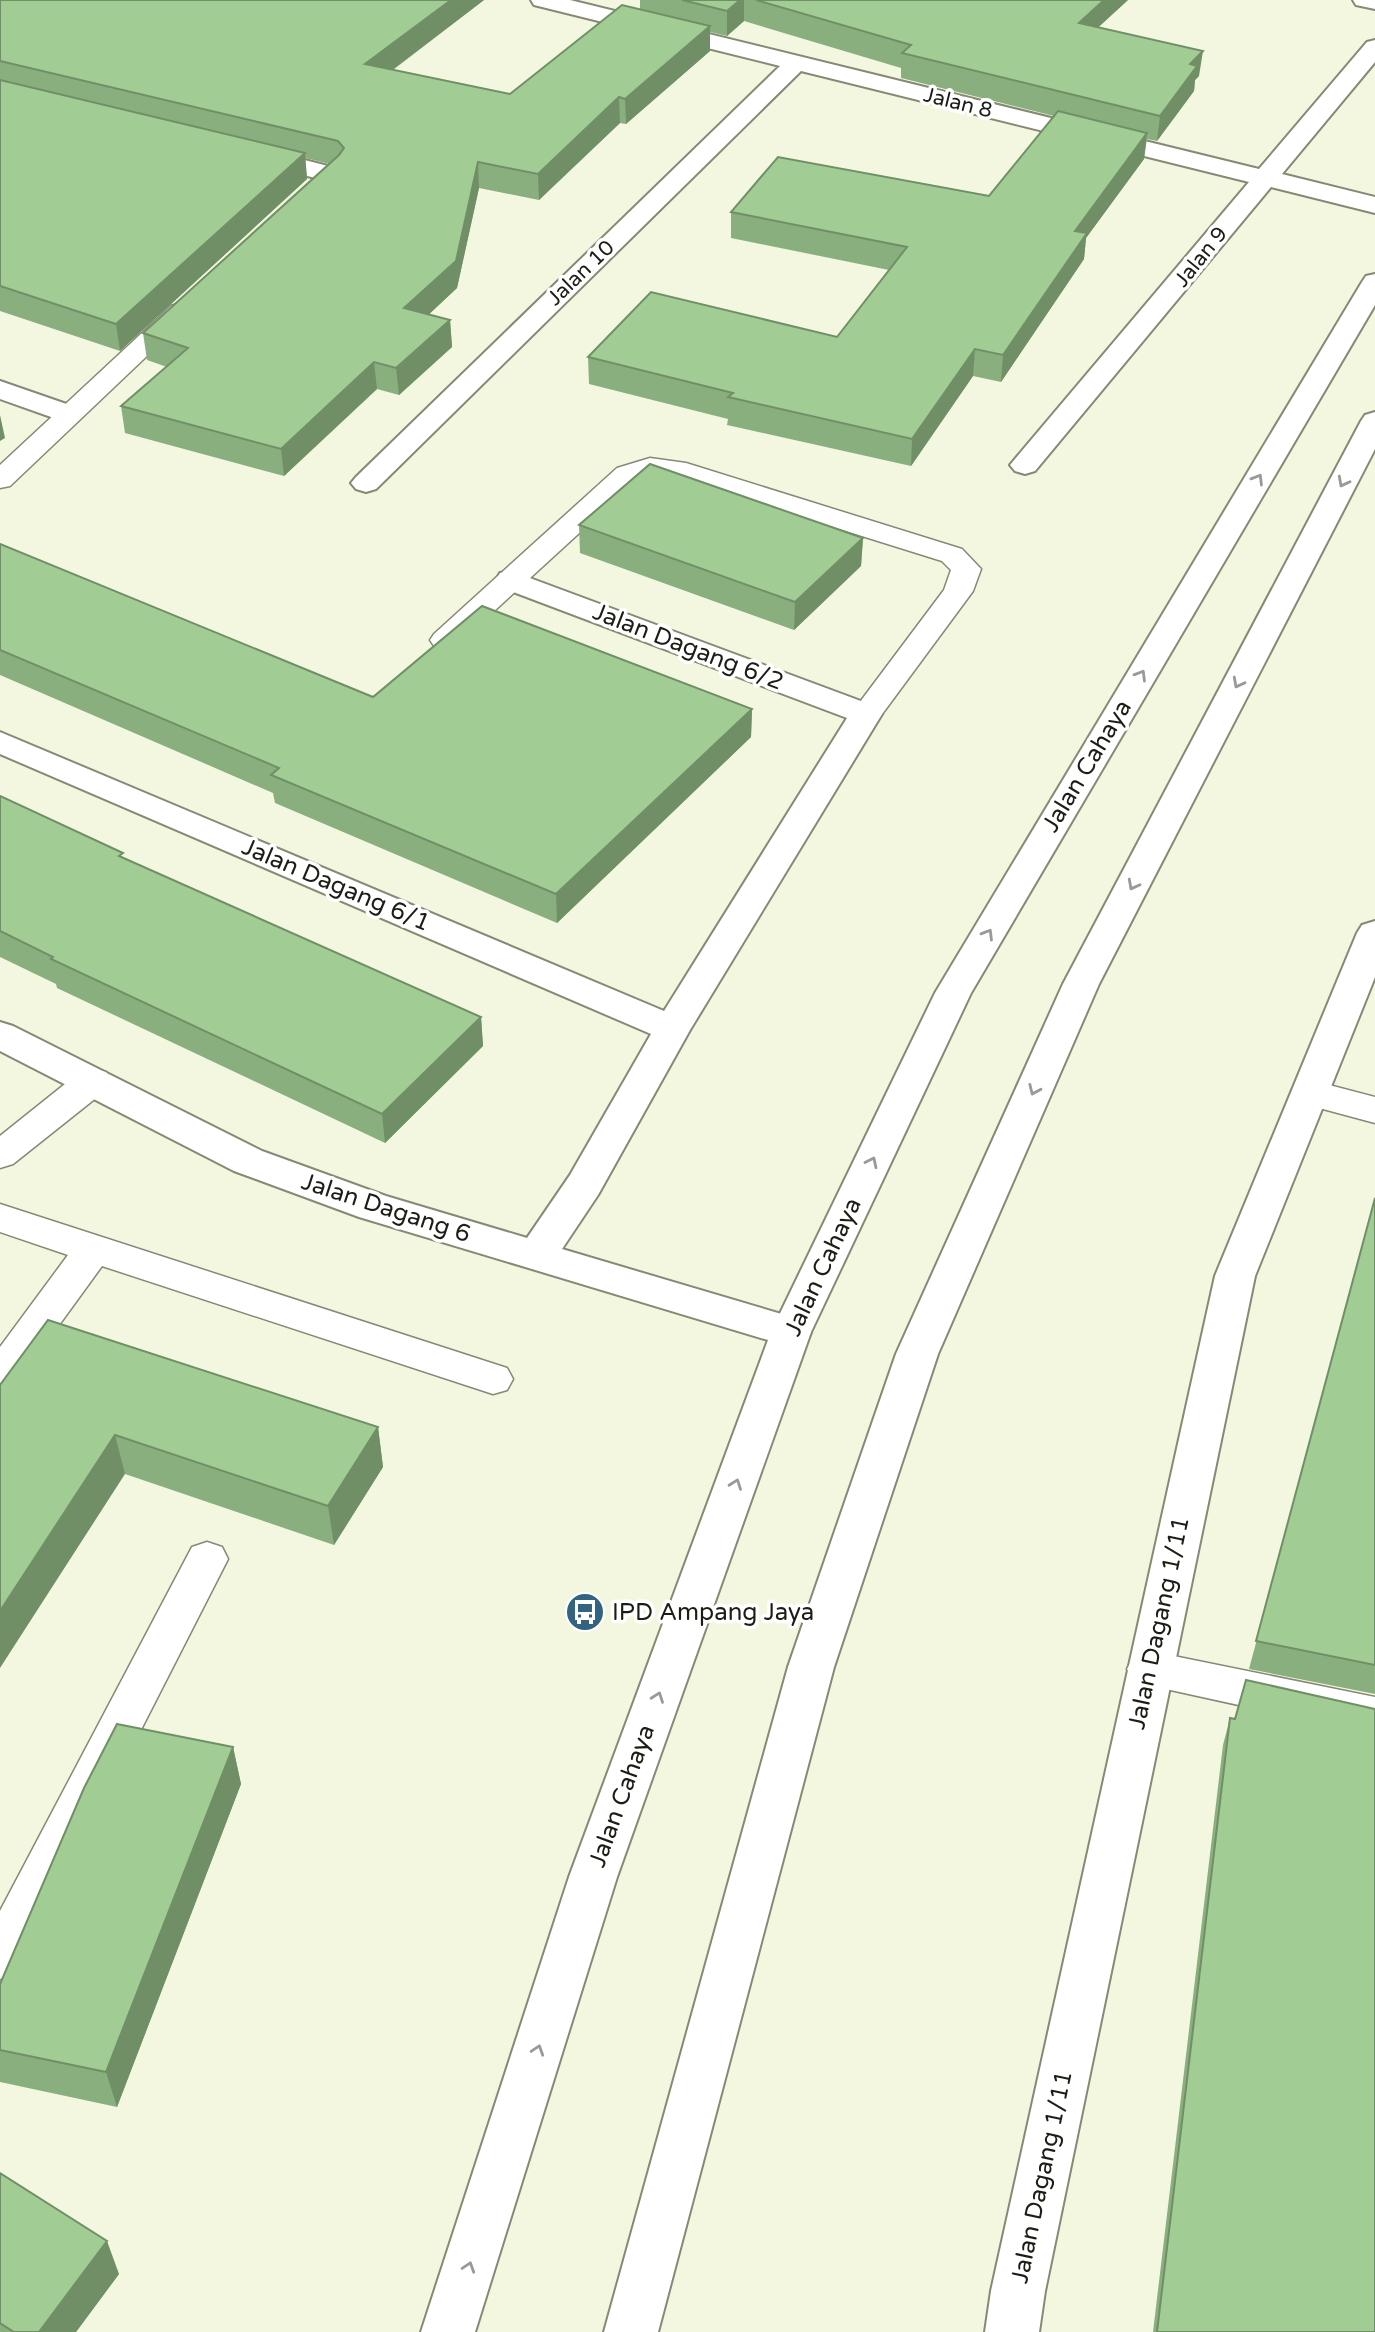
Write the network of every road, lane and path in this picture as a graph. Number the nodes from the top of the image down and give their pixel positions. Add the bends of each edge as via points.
1 (542, 0) edge
2 (1364, 0) edge
3 (1375, 2) edge
4 (1375, 47) edge
5 (796, 63) junction
6 (239, 151) edge
7 (331, 174) joint
8 (1265, 178) junction
9 (311, 192) edge
10 (1375, 205) edge
11 (1375, 282) edge
12 (199, 294) edge
13 (0, 388) edge
14 (68, 414) junction
15 (1375, 421) edge
16 (1025, 465) dead end
17 (0, 480) edge
18 (366, 483) dead end
19 (511, 580) junction
20 (424, 659) edge
21 (866, 714) junction
22 (0, 742) edge
23 (1375, 933) edge
24 (672, 1028) junction
25 (0, 1035) edge
26 (93, 1081) junction
27 (1310, 1093) junction
28 (1375, 1110) edge
29 (0, 1154) edge
30 (0, 1217) edge
31 (94, 1248) junction
32 (536, 1256) junction
33 (791, 1332) junction
34 (0, 1376) edge
35 (494, 1379) dead end
36 (207, 1559) dead end
37 (1149, 1669) junction
38 (1375, 1716) edge
39 (0, 1958) edge
40 (448, 2332) edge
41 (631, 2332) edge
42 (1012, 2332) edge

1 - 5 street, Jalan 8
2 - 3 street
4 - 8 street, Jalan 9
5 - 8 street, Jalan 8
5 - 18 street, Jalan 10
6 - 7 street
7 - 9 lane
8 - 10 street, Jalan 8
8 - 16 street, Jalan 9
33 -> 11 street, Jalan Cahaya via 953,993
12 - 14 lane
13 - 14 street
14 - 17 lane
15 -> 41 street via 1081,984 917,1354 811,1667
19 - 20 lane
19 - 21 street, Jalan Dagang 6/2
19 - 21 lane via 627,474 650,466 676,469 952,555 966,569 958,591
21 - 24 street
22 - 24 street, Jalan Dagang 6/1
23 - 27 street, Jalan Dagang 1/11
24 - 32 street via 584,1185
25 - 26 street, Jalan Dagang 6
26 - 29 lane
26 - 32 street, Jalan Dagang 6 via 248,1161 373,1207
27 - 28 lane
27 - 37 street, Jalan Dagang 1/11 via 1235,1276
30 - 31 lane
31 - 34 lane
31 - 35 lane
32 - 33 street, Jalan Dagang 6
40 -> 33 street, Jalan Cahaya via 593,1877
36 - 39 lane
37 - 38 lane
37 - 42 street, Jalan Dagang 1/11

